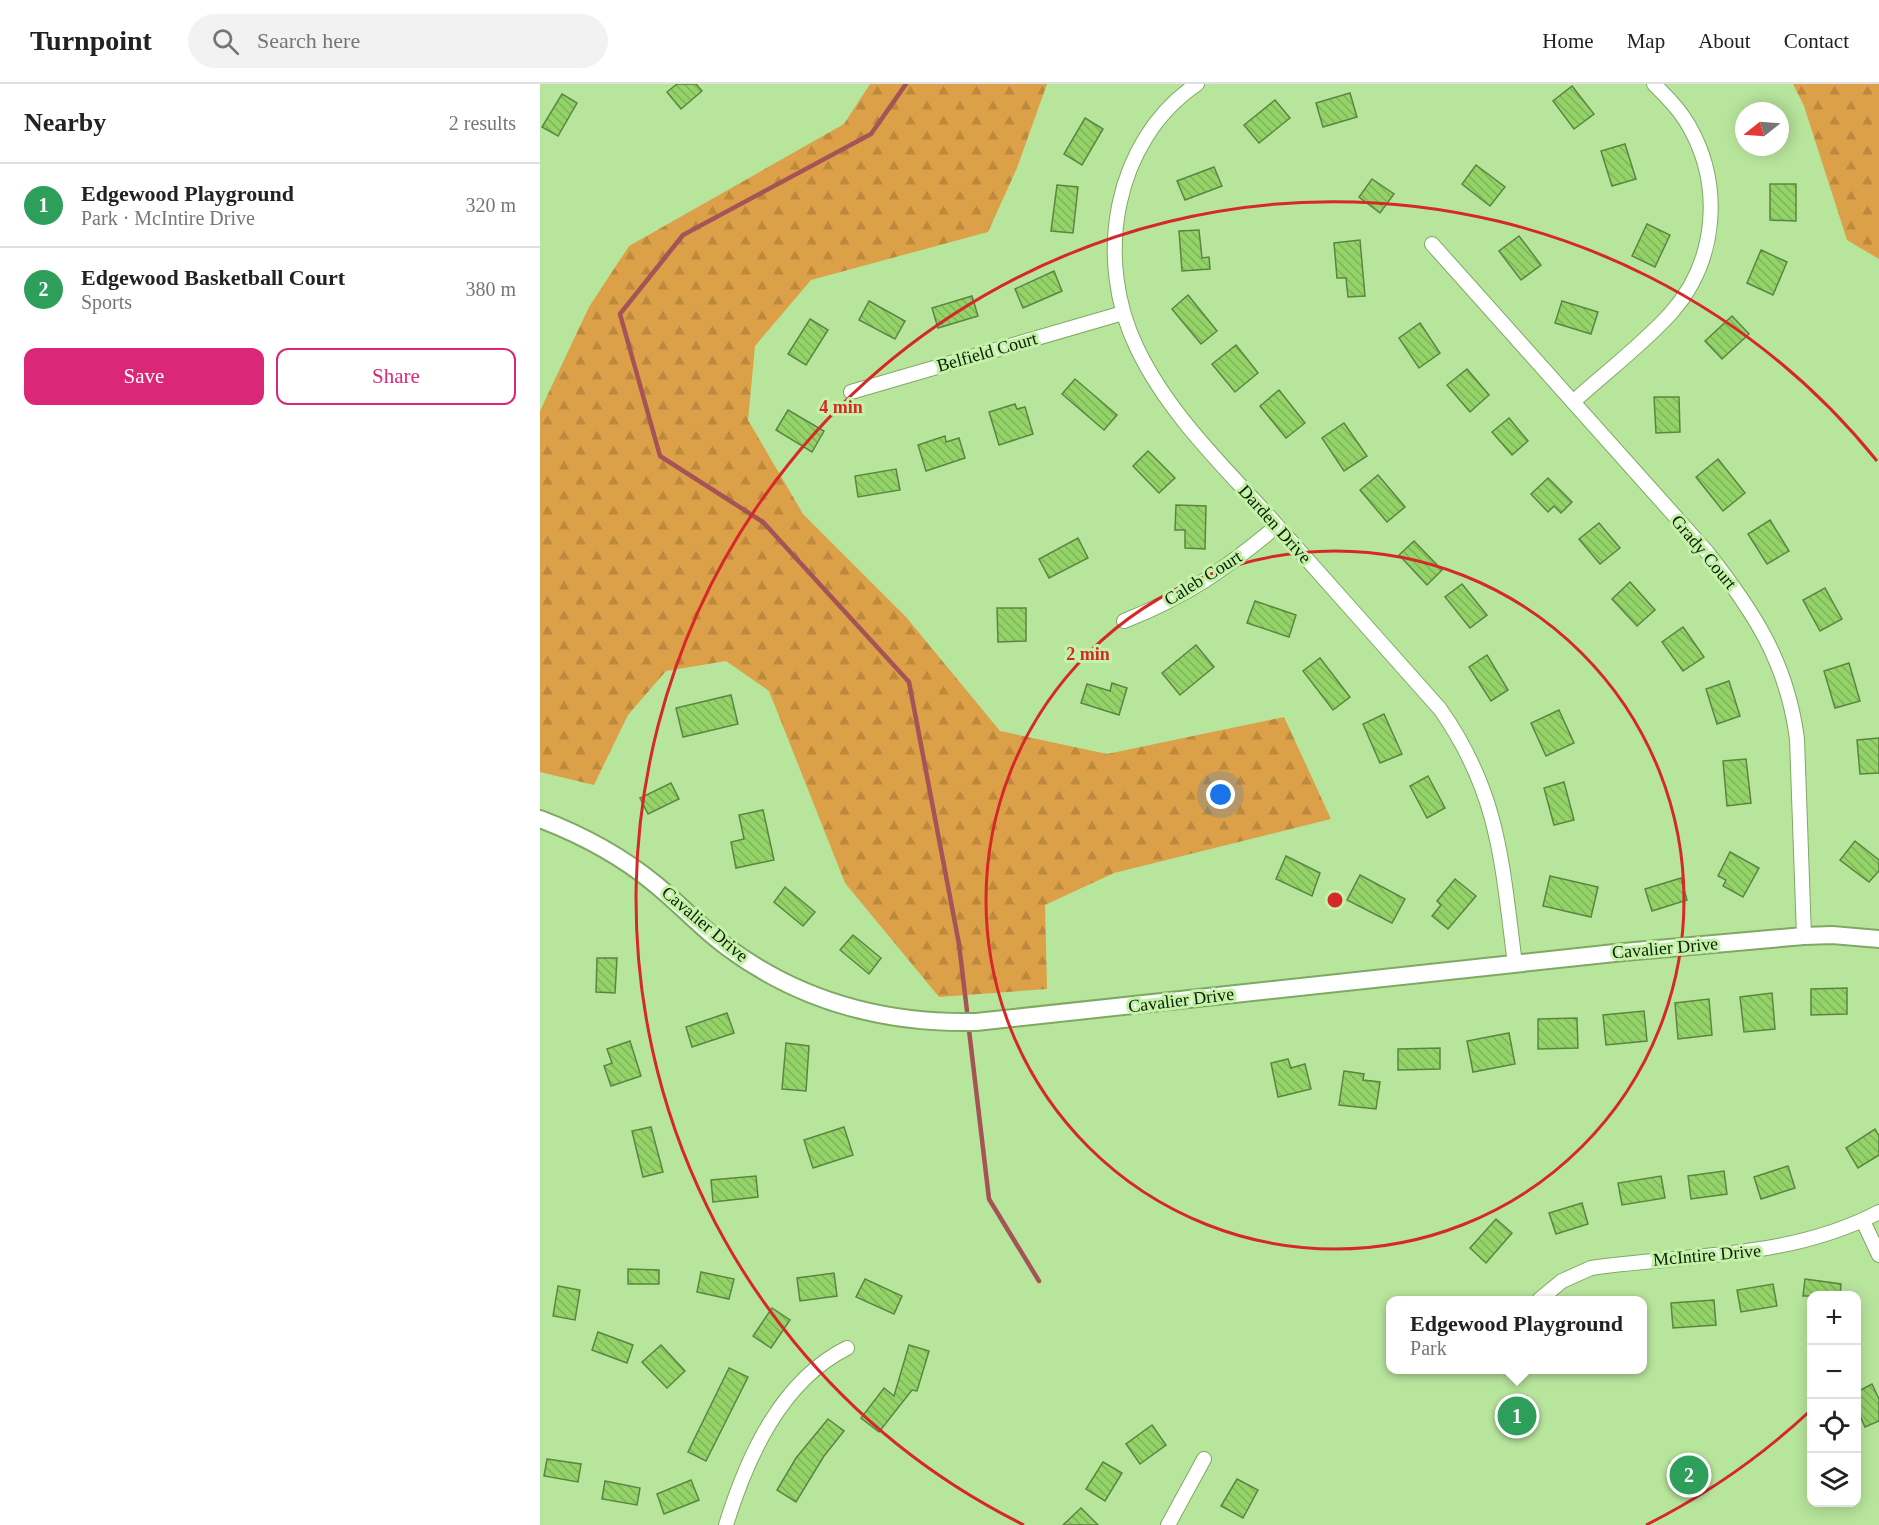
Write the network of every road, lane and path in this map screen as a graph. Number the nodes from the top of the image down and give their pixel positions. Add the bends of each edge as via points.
1 (1197, 84) edge
2 (1654, 84) edge
3 (1432, 244) dead end
4 (1123, 313) junction
5 (851, 392) dead end
6 (1573, 402) junction
7 (1277, 526) junction
8 (1124, 621) dead end
9 (540, 819) edge
10 (1804, 936) junction
11 (1879, 939) edge
12 (1515, 964) junction
13 (1879, 1212) edge
14 (1863, 1221) junction
15 (1879, 1255) edge
16 (1544, 1296) edge
17 (847, 1348) dead end
18 (1204, 1458) dead end
19 (726, 1525) edge
20 (1168, 1525) edge

1 - 4 street, Darden Drive via 1157,122 1130,165 1116,220 1114,254
2 - 6 street via 1688,124 1705,162 1712,203 1705,250 1689,287 1670,313
3 - 6 street, Grady Court
4 - 5 street, Belfield Court
4 - 7 street, Darden Drive via 1138,351 1167,397
6 - 10 street, Grady Court via 1707,552 1735,588 1775,653 1788,690 1797,739
7 - 8 street, Caleb Court via 1225,569 1186,593
7 - 12 street, Darden Drive via 1440,709 1473,761 1494,824
9 - 12 street, Cavalier Drive via 582,836 630,864 693,920 759,969 827,1001 891,1018 976,1022
10 - 11 street, Cavalier Drive
10 - 12 street, Cavalier Drive
13 - 14 street, McIntire Drive
14 - 15 street
14 - 16 street, McIntire Drive via 1794,1245 1591,1268 1562,1281
17 - 19 street via 813,1368 792,1390 747,1468
18 - 20 street

